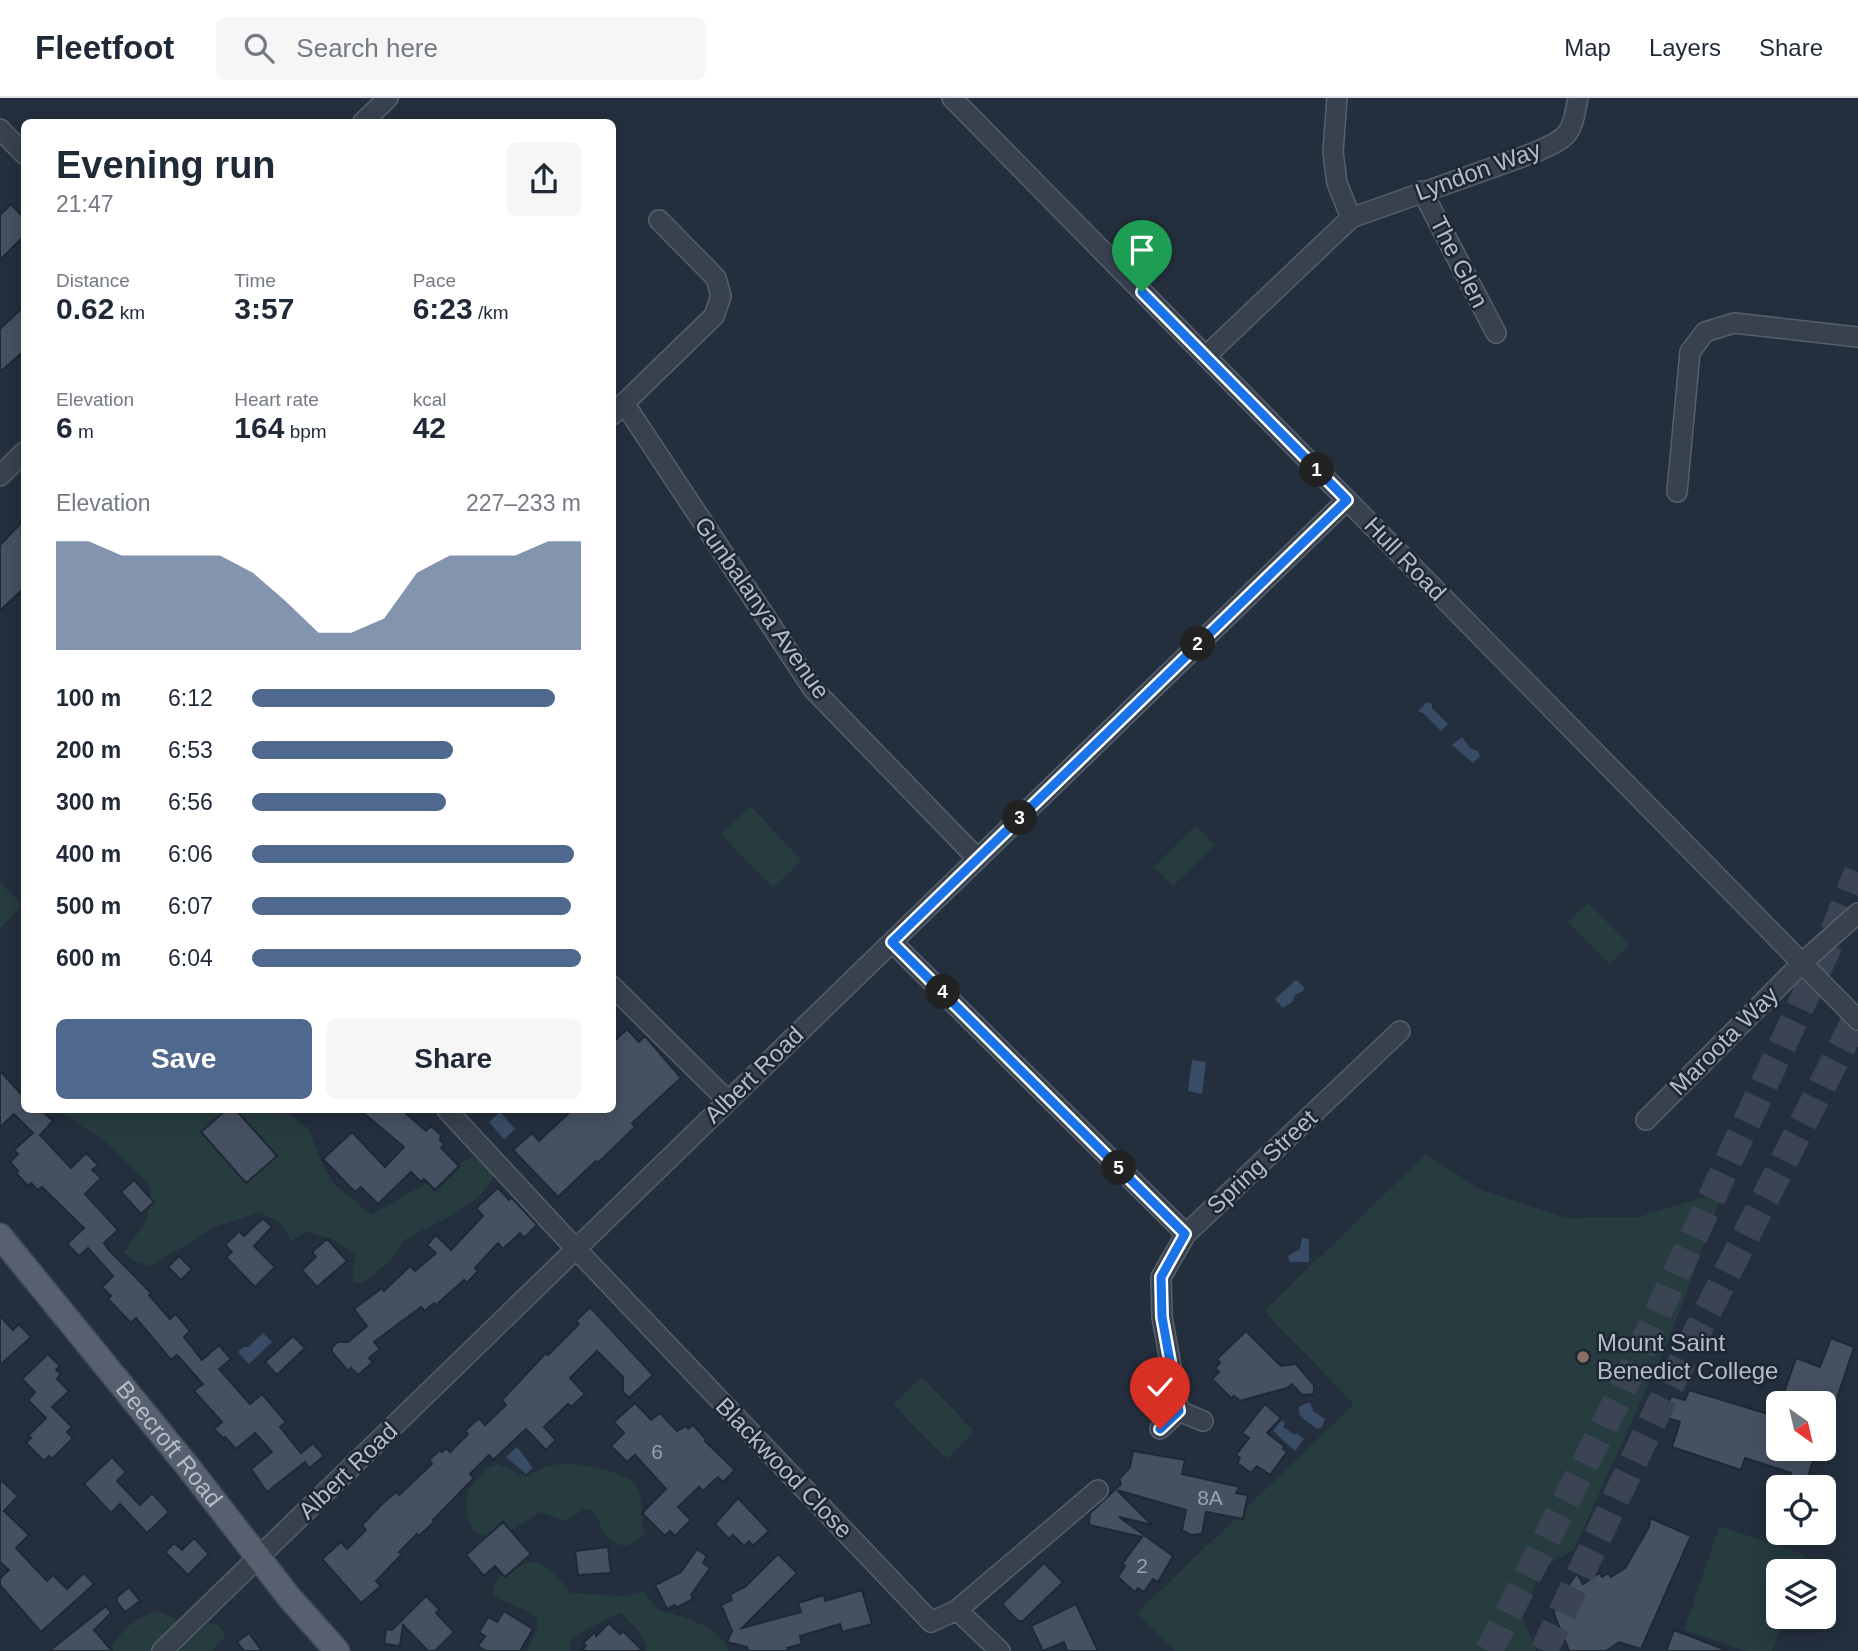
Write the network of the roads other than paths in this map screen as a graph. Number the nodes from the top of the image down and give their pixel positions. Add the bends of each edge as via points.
1 (388, 98) edge
2 (952, 98) edge
3 (1337, 98) edge
4 (1578, 98) edge
5 (366, 119) edge
6 (0, 129) edge
7 (21, 151) edge
8 (1422, 191) junction
9 (1351, 218) junction
10 (660, 220) dead end
11 (1496, 333) dead end
12 (1858, 337) edge
13 (1206, 356) junction
14 (618, 409) edge
15 (21, 455) edge
16 (0, 476) edge
17 (1677, 492) dead end
18 (1347, 500) junction
19 (978, 859) junction
20 (1858, 913) edge
21 (892, 942) junction
22 (1802, 963) junction
23 (616, 990) edge
24 (1858, 1020) edge
25 (1400, 1031) dead end
26 (728, 1101) junction
27 (450, 1113) edge
28 (1646, 1119) dead end
29 (1185, 1234) junction
30 (0, 1236) edge
31 (576, 1249) junction
32 (1179, 1411) junction
33 (1203, 1421) dead end
34 (1160, 1429) dead end
35 (1098, 1490) dead end
36 (258, 1558) junction
37 (957, 1610) junction
38 (162, 1651) edge
39 (337, 1651) edge
40 (1000, 1651) edge

1 - 5 street
2 - 13 street, Hull Road
3 - 9 street via 1336,183
4 - 8 street, Lyndon Way via 1572,130 1560,141
6 - 7 street
8 - 9 street, Lyndon Way
8 - 11 street, The Glen
9 - 13 street, Lyndon Way
10 - 14 street via 716,278 721,296 714,316
12 - 17 street via 1734,323 1705,332 1690,352
13 - 18 street, Hull Road
14 - 19 street, Gunbalanya Avenue via 813,689
15 - 16 street
18 - 19 street, Albert Road
18 - 22 street, Hull Road
19 - 21 street, Albert Road
20 - 22 street, Maroota Way
21 - 26 street, Albert Road
21 - 29 street
22 - 24 street, Hull Road
22 - 28 street, Maroota Way
23 - 26 street
25 - 29 street, Spring Street
26 - 31 street, Albert Road
27 - 31 street
29 - 32 street, Spring Street via 1161,1277 1162,1317
30 - 36 main road, Beecroft Road
31 - 36 street, Albert Road
31 - 37 street, Blackwood Close via 931,1622
32 - 33 street
32 - 34 street
35 - 37 street
36 - 38 street, Albert Road
36 - 39 main road, Beecroft Road
37 - 40 street

